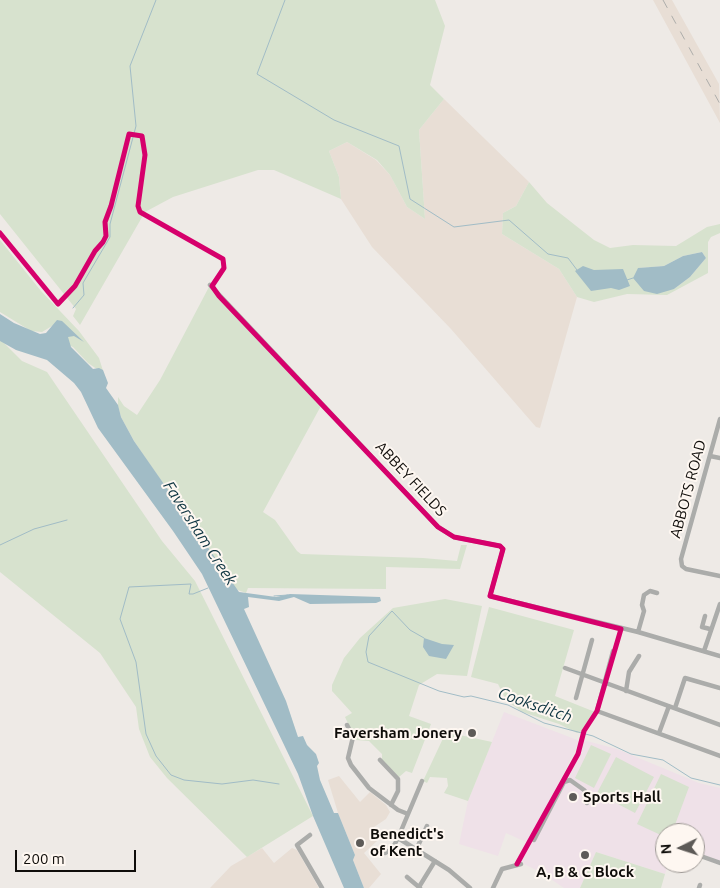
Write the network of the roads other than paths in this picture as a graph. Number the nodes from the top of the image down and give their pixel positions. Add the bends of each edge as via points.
1 (210, 285) dead end
2 (720, 419) edge
3 (710, 456) junction
4 (720, 458) edge
5 (720, 576) edge
6 (657, 593) dead end
7 (720, 604) edge
8 (705, 616) dead end
9 (710, 629) junction
10 (638, 632) junction
11 (592, 640) dead end
12 (613, 651) dead end
13 (704, 651) junction
14 (720, 656) edge
15 (636, 658) dead end
16 (565, 668) dead end
17 (582, 674) junction
18 (604, 682) junction
19 (720, 688) edge
20 (626, 690) junction
21 (576, 698) dead end
22 (669, 706) junction
23 (675, 708) junction
24 (347, 725) dead end
25 (720, 725) edge
26 (659, 733) junction
27 (720, 756) edge
28 (380, 760) dead end
29 (422, 781) dead end
30 (587, 803) dead end
31 (391, 805) junction
32 (408, 814) junction
33 (427, 826) dead end
34 (310, 836) dead end
35 (398, 838) junction
36 (534, 840) dead end
37 (417, 848) junction
38 (385, 853) dead end
39 (705, 858) edge
40 (435, 861) junction
41 (720, 863) edge
42 (519, 864) dead end
43 (407, 877) dead end
44 (322, 888) edge
45 (419, 888) edge
46 (470, 888) edge
47 (493, 888) edge

1 - 10 street, ABBEY FIELDS via 438,527 454,537 503,548 490,596
2 - 3 street, ABBOTS ROAD
3 - 4 street
3 - 5 street, ABBOTS ROAD via 681,559 682,566
6 - 10 street via 650,591 644,595 644,611
7 - 9 street
8 - 9 street via 702,628
9 - 13 street
10 - 13 street, ABBEY FIELDS
11 - 17 street
12 - 18 street
13 - 14 street, ABBEY FIELDS
15 - 20 street via 629,672
16 - 17 street
17 - 18 street
17 - 21 street
18 - 20 street
18 - 26 street via 597,711
19 - 23 street via 685,678
20 - 22 street
22 - 23 street
22 - 26 street
23 - 25 street
24 - 31 street via 353,737 348,758 351,764 369,788
26 - 27 street
28 - 31 street via 398,779 398,791
29 - 32 street
30 - 36 street via 588,795 584,790 570,780 564,782
31 - 32 street
32 - 35 street
33 - 37 street
34 - 44 street via 297,845
35 - 37 street
35 - 38 street via 392,849
37 - 40 street
39 - 41 street
40 - 45 street
40 - 46 street
42 - 47 street via 502,869
43 - 45 street

